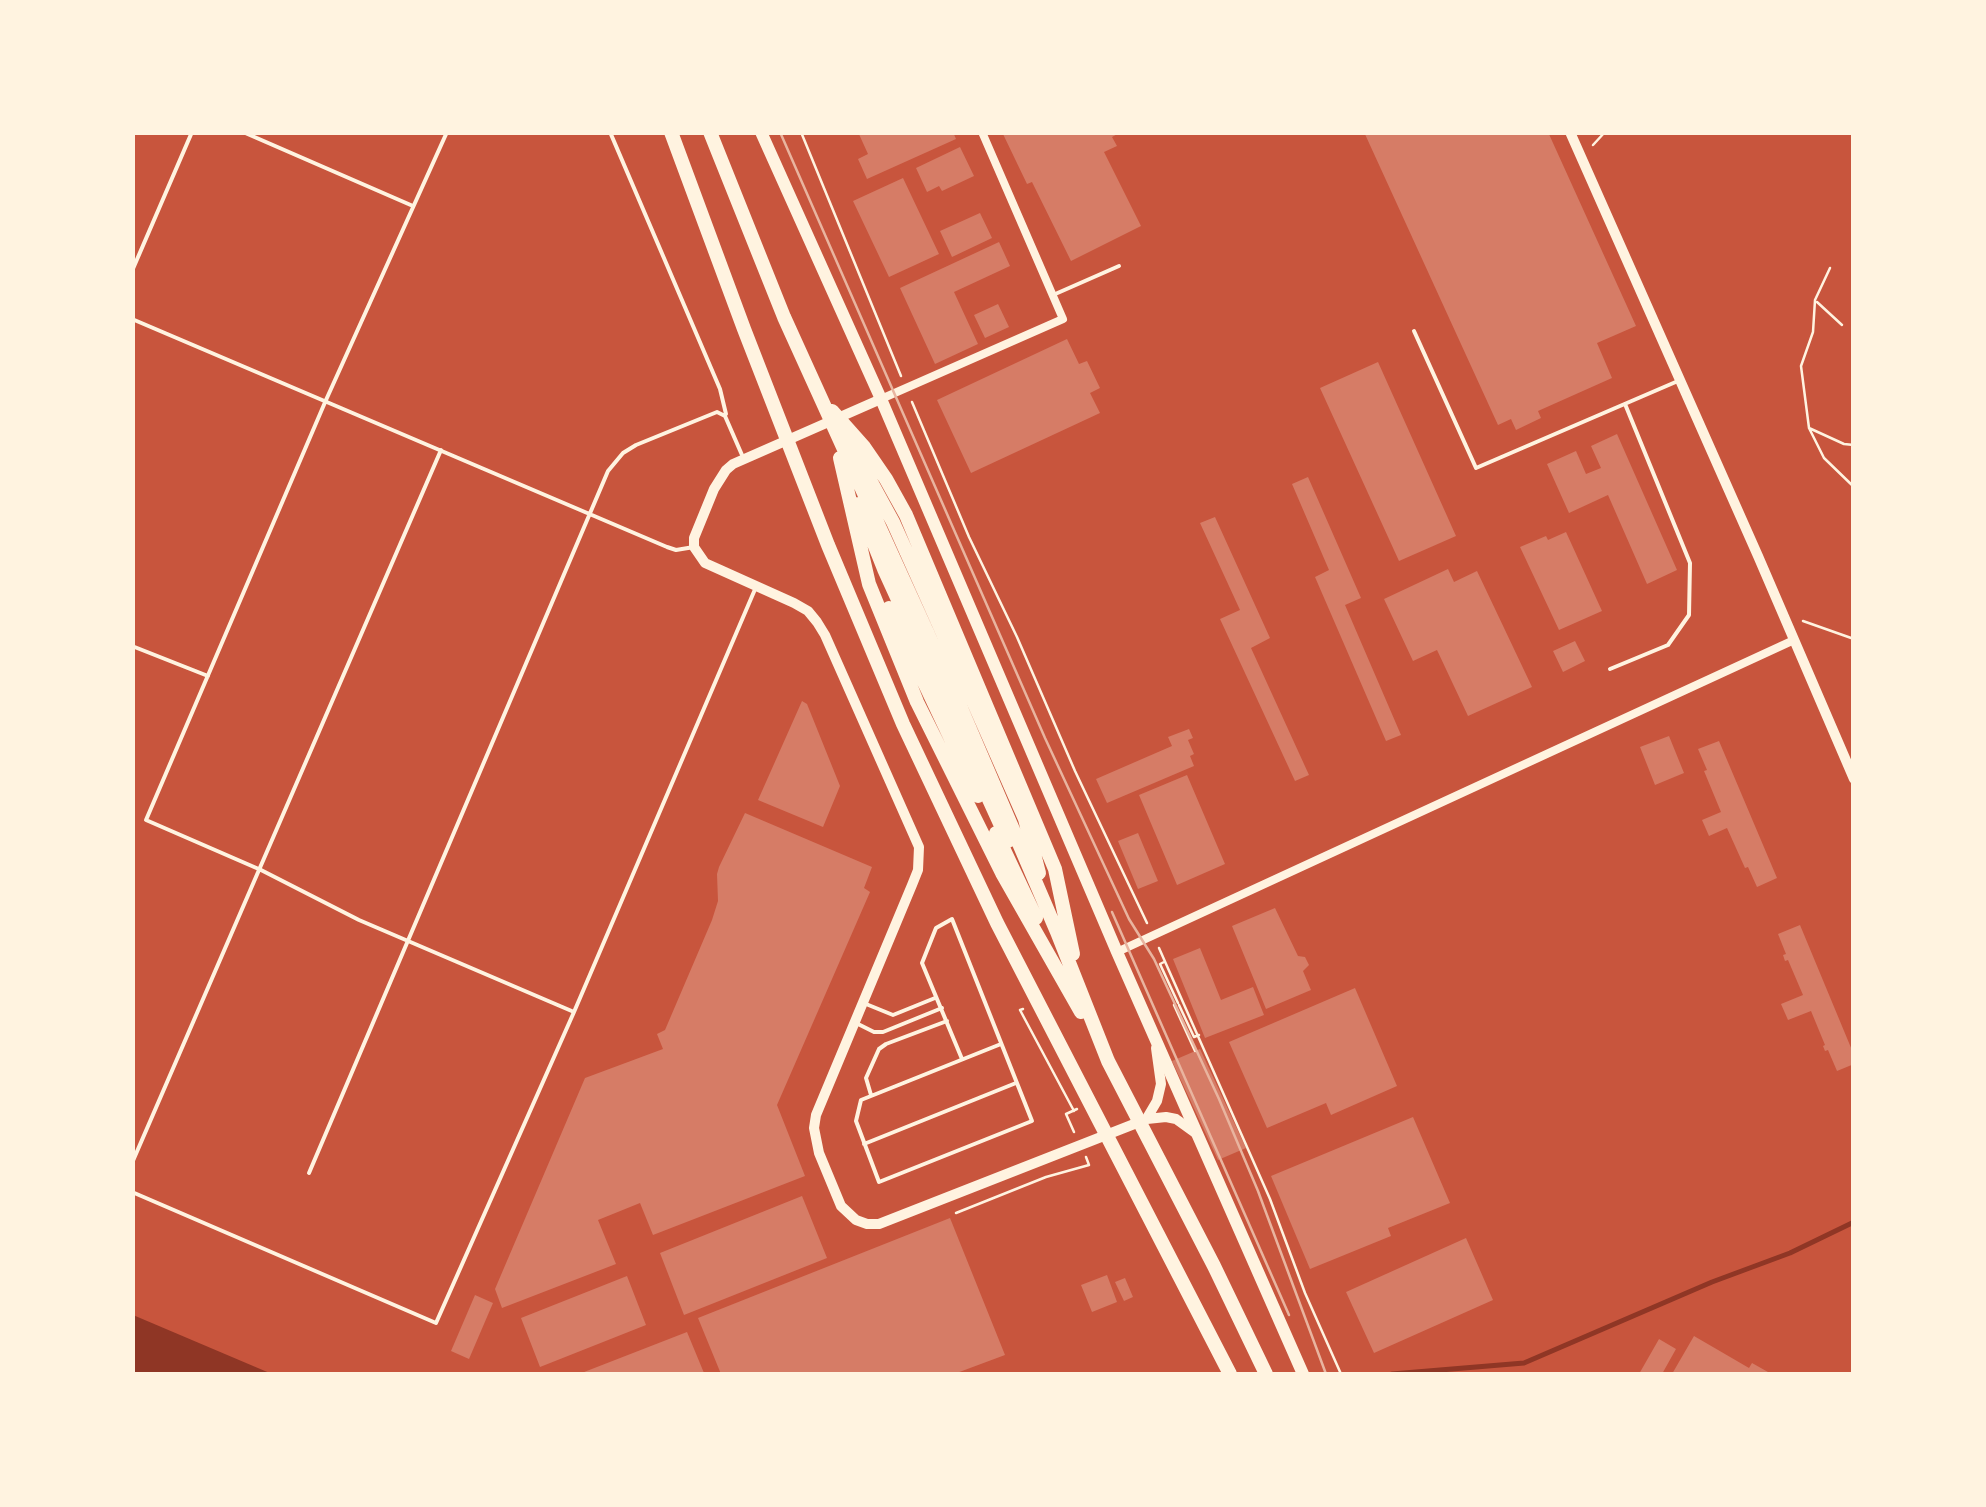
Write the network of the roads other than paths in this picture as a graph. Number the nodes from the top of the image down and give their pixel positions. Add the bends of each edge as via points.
1 (192, 132) edge
2 (243, 132) edge
3 (446, 132) edge
4 (610, 132) edge
5 (670, 132) edge
6 (710, 132) edge
7 (761, 132) edge
8 (982, 132) edge
9 (1570, 132) edge
10 (414, 206) junction
11 (1119, 266) dead end
12 (132, 271) edge
13 (1053, 295) junction
14 (132, 318) edge
15 (1414, 331) dead end
16 (792, 336) junction
17 (807, 371) junction
18 (1678, 381) junction
19 (881, 399) junction
20 (326, 400) junction
21 (1625, 404) junction
22 (832, 410) junction
23 (728, 421) junction
24 (786, 439) junction
25 (441, 450) junction
26 (744, 458) junction
27 (840, 458) junction
28 (694, 547) junction
29 (756, 587) junction
30 (1794, 640) junction
31 (132, 646) edge
32 (1610, 670) dead end
33 (208, 676) junction
34 (1854, 779) edge
35 (261, 870) junction
36 (1054, 926) junction
37 (1117, 952) junction
38 (935, 998) junction
39 (862, 1002) junction
40 (1082, 1004) junction
41 (942, 1008) junction
42 (574, 1012) junction
43 (947, 1020) junction
44 (853, 1023) junction
45 (1154, 1033) junction
46 (1001, 1044) junction
47 (962, 1059) junction
48 (1016, 1083) junction
49 (872, 1095) junction
50 (1146, 1119) junction
51 (1104, 1135) junction
52 (1200, 1138) junction
53 (864, 1144) junction
54 (132, 1162) edge
55 (309, 1173) dead end
56 (132, 1192) edge
57 (1227, 1374) edge
58 (1266, 1374) edge
59 (1303, 1374) edge

1 - 12 lane
2 - 10 lane
3 - 10 lane
4 - 23 lane
5 - 24 highway
5 - 57 highway via 903,724
6 - 16 highway
7 - 19 highway
8 - 13 street
9 - 18 street
10 - 20 lane
11 - 13 lane
13 - 19 street via 1063,319
14 - 20 lane
15 - 21 lane via 1476,468
16 - 17 highway
16 - 27 highway
17 - 22 highway
17 - 36 highway
18 - 21 lane
18 - 30 street
19 - 24 street
19 - 37 highway
20 - 25 lane
20 - 33 lane
21 - 32 lane via 1690,563 1689,615 1668,645
22 - 36 highway via 892,522 1025,819
22 - 40 highway via 906,515 968,656 1055,869
23 - 26 lane
23 - 55 lane via 717,412 695,420 630,448 608,471
24 - 26 street
24 - 51 highway via 905,725
25 - 28 lane via 667,547
25 - 35 lane
26 - 28 street via 720,477
27 - 36 highway via 1016,861
27 - 40 highway via 870,584 917,702 1002,873
28 - 29 street via 704,563
29 - 39 street via 808,611 825,635 919,847 918,870
29 - 42 lane
30 - 34 street
30 - 37 street
31 - 33 lane
33 - 35 lane via 146,820
35 - 42 lane via 359,920
35 - 54 lane
36 - 40 highway
37 - 45 highway
38 - 39 lane via 894,1015
38 - 41 lane
38 - 46 lane via 922,959 936,928 952,920
39 - 44 street
40 - 58 highway
41 - 43 lane
41 - 44 lane via 884,1032
42 - 56 lane via 436,1323
43 - 47 lane
43 - 49 lane via 879,1049 866,1078
44 - 51 street via 814,1128 841,1206 856,1220 891,1221
45 - 50 street via 1161,1084
45 - 52 highway
46 - 47 lane
46 - 48 lane
47 - 49 lane
48 - 53 lane
48 - 53 lane via 1032,1121 981,1142 879,1182
49 - 53 lane via 860,1102 856,1118
50 - 51 street
50 - 52 street via 1176,1119
51 - 57 highway
52 - 59 highway

